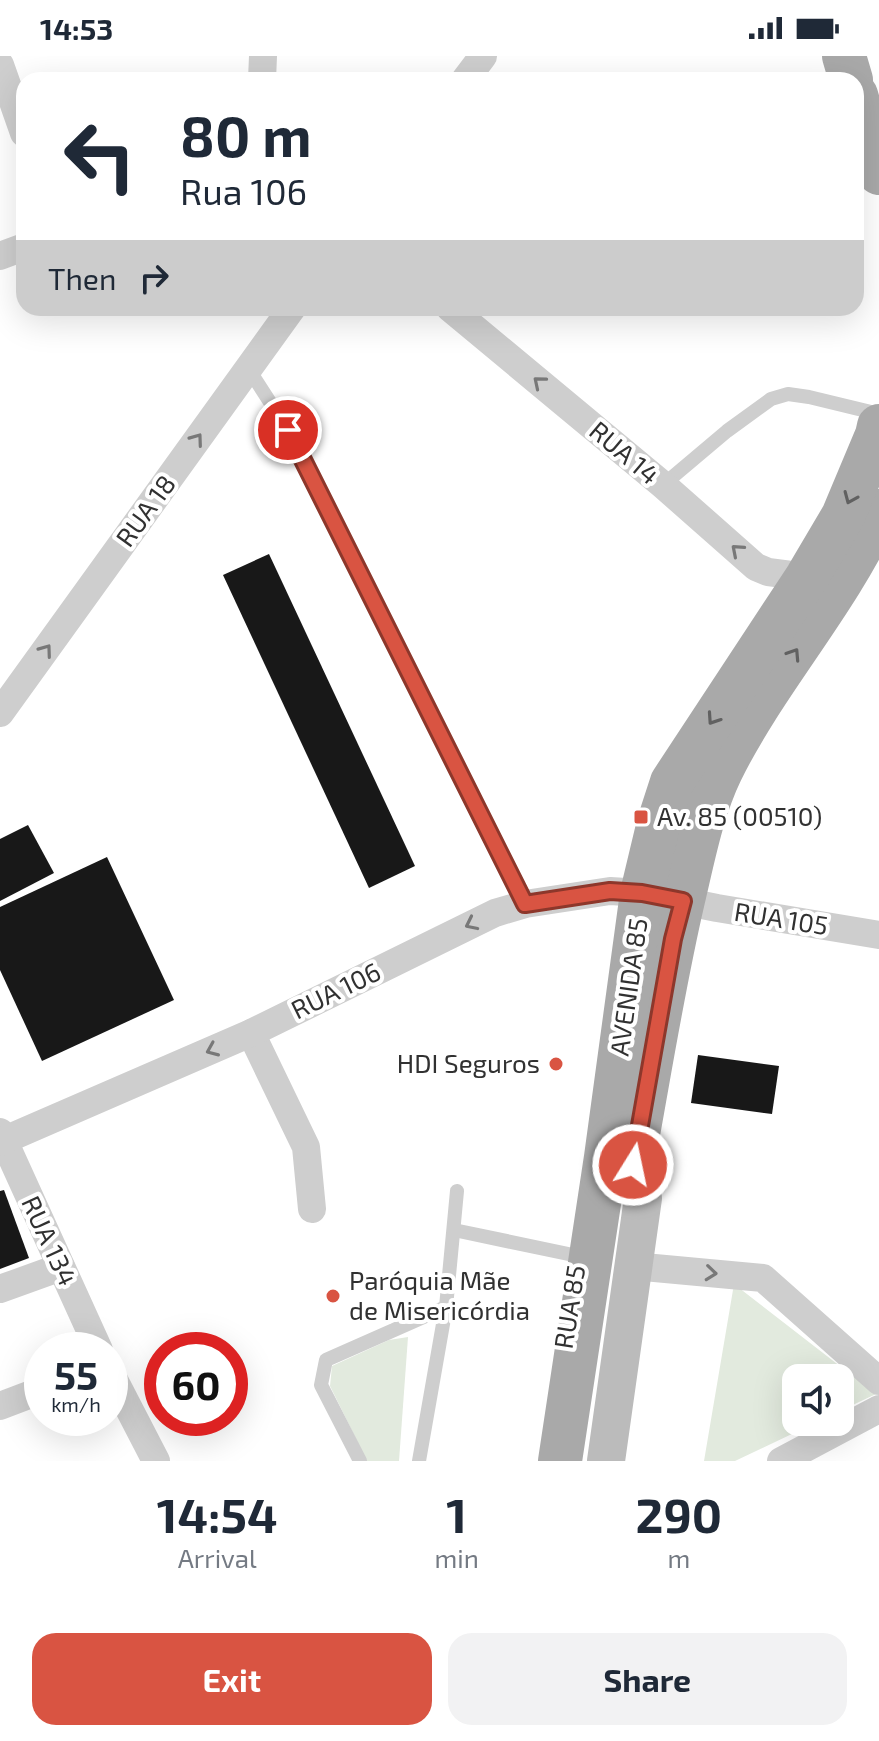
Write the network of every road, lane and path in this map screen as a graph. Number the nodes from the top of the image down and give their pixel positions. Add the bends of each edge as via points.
1 (876, 56) edge
2 (0, 65) edge
3 (879, 66) edge
4 (16, 110) edge
5 (864, 122) edge
6 (879, 173) edge
7 (286, 316) edge
8 (460, 316) edge
9 (248, 368) junction
10 (879, 414) edge
11 (879, 426) edge
12 (663, 485) junction
13 (874, 538) edge
14 (807, 577) junction
15 (0, 713) edge
16 (663, 897) junction
17 (525, 904) junction
18 (879, 935) edge
19 (251, 1033) junction
20 (1, 1138) edge
21 (620, 1161) junction
22 (457, 1191) dead end
23 (312, 1209) dead end
24 (454, 1230) junction
25 (578, 1256) junction
26 (633, 1266) junction
27 (61, 1267) junction
28 (0, 1289) edge
29 (446, 1307) junction
30 (91, 1332) edge
31 (879, 1381) edge
32 (24, 1397) edge
33 (0, 1406) edge
34 (128, 1407) edge
35 (879, 1409) edge
36 (156, 1461) edge
37 (360, 1461) edge
38 (419, 1461) edge
39 (545, 1461) edge
40 (560, 1461) edge
41 (586, 1461) edge
42 (606, 1461) edge
43 (781, 1461) edge

1 - 3 main road
2 - 4 street
5 - 6 main road
7 - 9 street, RUA 18
12 -> 8 street, RUA 14
15 -> 9 street, RUA 18
9 - 17 lane via 288,430
10 - 12 lane via 788,394 771,399
11 -> 14 main road, AVENIDA 85 via 843,516
14 -> 12 street, RUA 14 via 756,567
16 -> 13 main road, AVENIDA 85 via 696,841 719,774 743,731
14 -> 16 main road, AVENIDA 85 via 672,782 659,822
16 - 17 street, RUA 106 via 610,891
16 - 18 street, RUA 105
16 - 21 main road, AVENIDA 85 via 673,939
17 -> 19 street, RUA 106 via 495,913
19 -> 20 street, RUA 106
19 - 23 street via 306,1147
20 - 27 street, RUA 134
21 - 25 main road, RUA 85 via 590,1187
21 - 26 main road via 643,1198
21 - 40 main road, AVENIDA 85
21 - 41 main road, AVENIDA 85
22 - 24 lane
24 - 25 lane
24 - 29 lane
25 - 39 main road, RUA 85
26 -> 31 street via 763,1278
26 - 42 main road
27 - 28 street
27 - 30 street, RUA 134
29 - 37 lane via 326,1360 321,1385
29 - 38 lane
32 - 33 street
34 - 36 street
35 - 43 street

